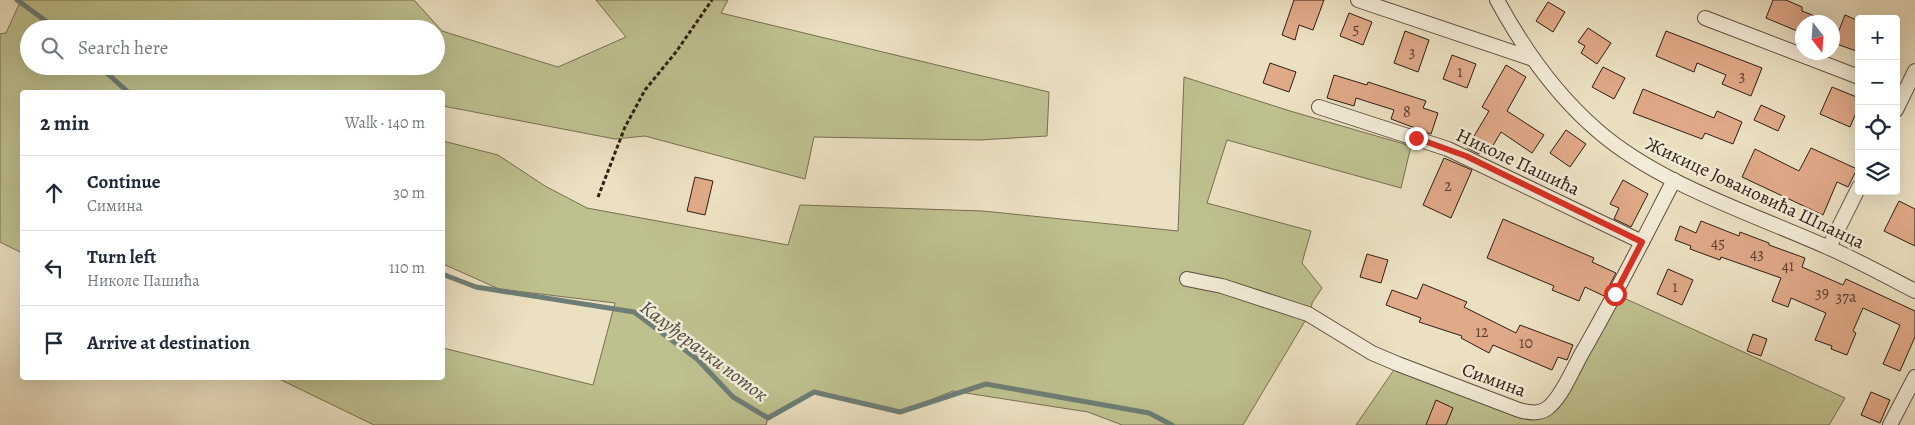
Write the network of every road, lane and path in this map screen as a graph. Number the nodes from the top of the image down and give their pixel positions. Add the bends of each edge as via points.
1 (712, 0) edge
2 (1358, 0) edge
3 (1497, 0) edge
4 (1704, 18) dead end
5 (1533, 58) junction
6 (1915, 71) edge
7 (1855, 76) edge
8 (1900, 94) edge
9 (1319, 107) dead end
10 (1674, 180) junction
11 (1855, 195) edge
12 (598, 197) dead end
13 (1642, 242) junction
14 (1829, 247) junction
15 (1187, 279) dead end
16 (1915, 291) edge
17 (1915, 377) edge
18 (1890, 425) edge

1 - 12 path via 645,90 625,127
2 - 5 street
3 - 5 street, Жикице Јовановића Шпанца
4 - 7 street
5 - 10 street, Жикице Јовановића Шпанца via 1572,108 1598,132 1627,154
6 - 8 street
9 - 13 street, Николе Пашића via 1466,156
10 - 13 street, Симина
10 - 14 street, Жикице Јовановића Шпанца
11 - 14 street
13 - 15 street, Симина via 1559,394 1551,406 1533,413 1372,353 1308,314 1222,286
14 - 16 street, Жикице Јовановића Шпанца
17 - 18 street

